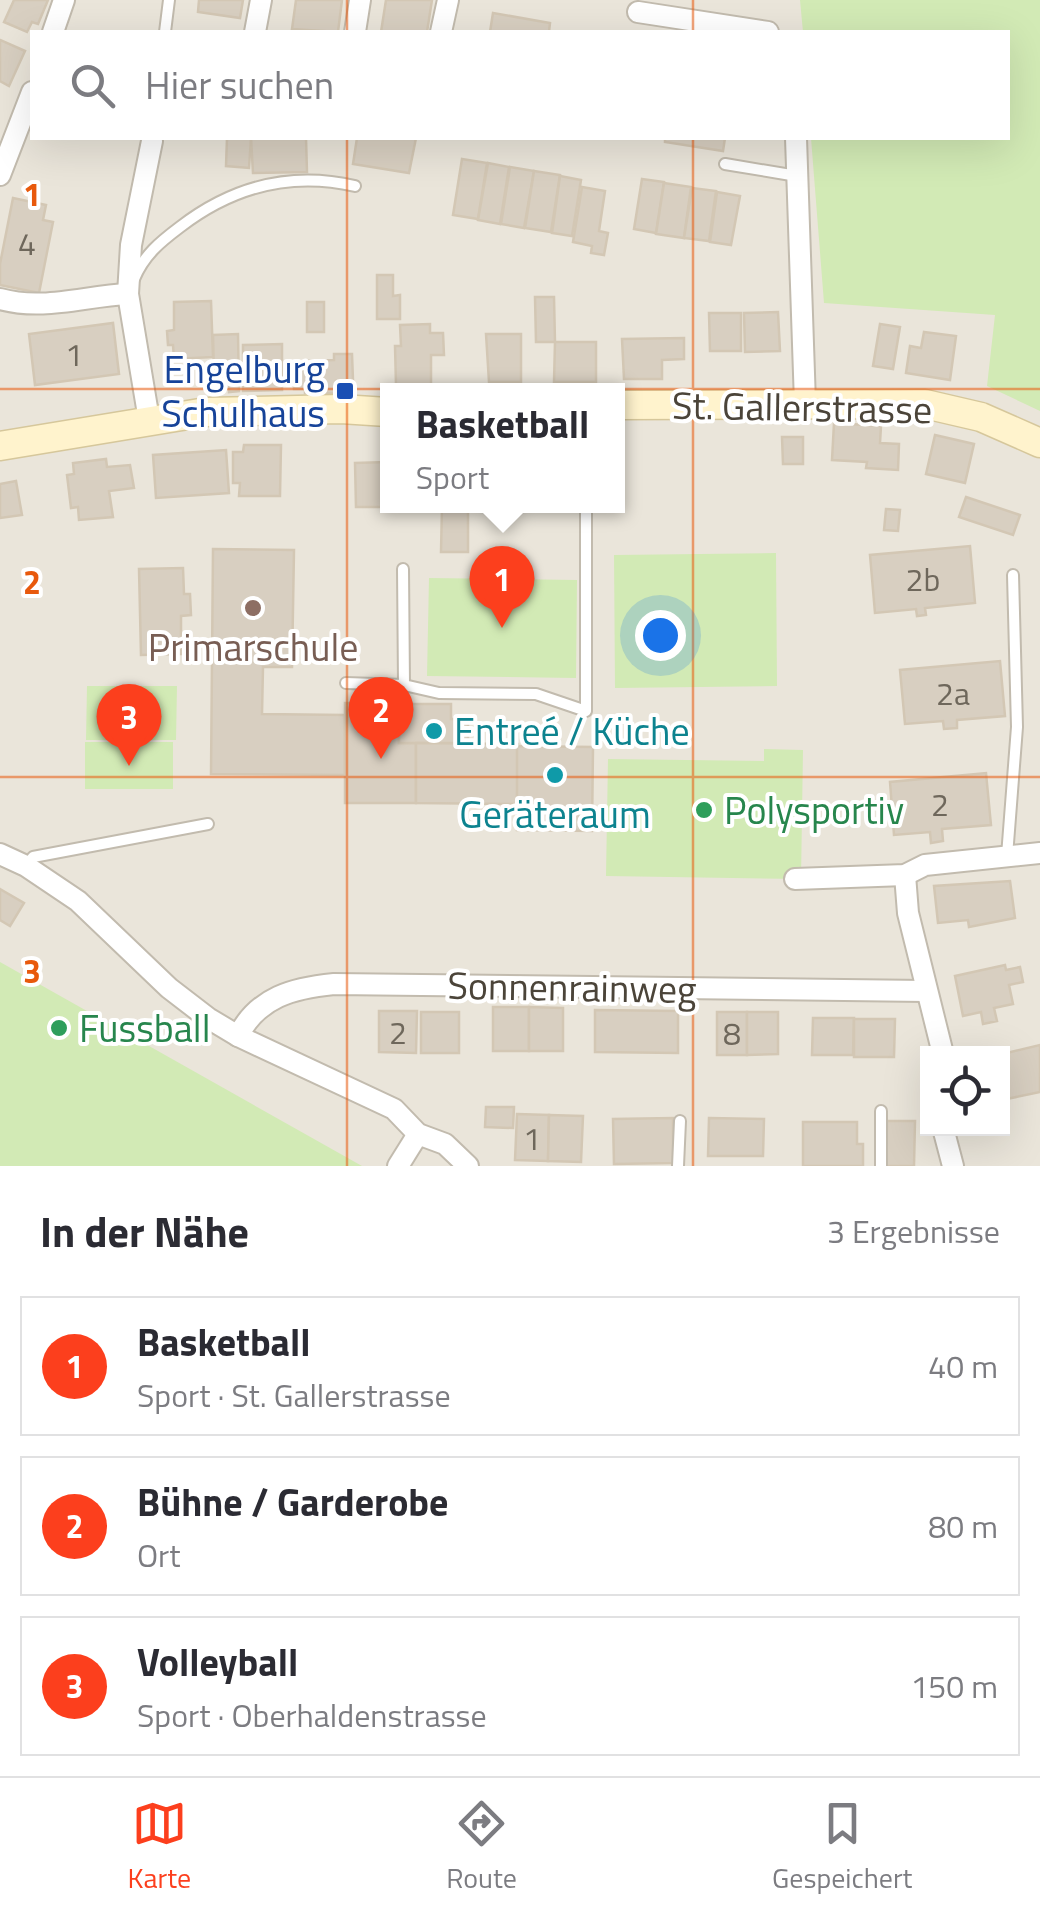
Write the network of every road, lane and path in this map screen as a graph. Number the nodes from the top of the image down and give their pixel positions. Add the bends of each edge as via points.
1 (64, 0) edge
2 (169, 0) edge
3 (260, 0) edge
4 (360, 0) edge
5 (448, 0) edge
6 (638, 12) dead end
7 (55, 30) edge
8 (165, 30) edge
9 (255, 30) edge
10 (355, 30) edge
11 (441, 30) edge
12 (755, 30) edge
13 (30, 97) edge
14 (152, 140) edge
15 (796, 140) edge
16 (725, 164) dead end
17 (0, 175) edge
18 (797, 176) junction
19 (354, 186) dead end
20 (128, 294) junction
21 (0, 299) edge
22 (806, 404) junction
23 (625, 406) edge
24 (380, 412) edge
25 (149, 420) junction
26 (1040, 443) edge
27 (0, 446) edge
28 (586, 513) edge
29 (404, 569) dead end
30 (1013, 575) dead end
31 (346, 684) dead end
32 (404, 685) junction
33 (208, 824) dead end
34 (1040, 852) edge
35 (0, 854) edge
36 (1007, 856) junction
37 (26, 866) junction
38 (905, 874) junction
39 (794, 879) dead end
40 (926, 991) junction
41 (238, 1036) junction
42 (941, 1046) edge
43 (882, 1111) dead end
44 (680, 1122) dead end
45 (418, 1134) junction
46 (946, 1136) edge
47 (398, 1166) edge
48 (468, 1166) edge
49 (678, 1166) edge
50 (881, 1166) edge
51 (953, 1166) edge

1 - 7 street
2 - 8 lane
3 - 9 street
4 - 10 street
5 - 11 street
6 - 12 street
13 - 17 street
14 - 20 street
15 - 18 street
16 - 18 lane
18 - 22 street
19 - 20 lane via 280,181 224,198 156,245
20 - 21 street via 44,306
20 - 25 street
22 - 23 street, St. Gallerstrasse
22 - 26 street, St. Gallerstrasse via 925,404 980,417
24 - 25 street via 224,412
25 - 27 street
28 - 32 lane via 586,711 536,694 439,693
29 - 32 lane
30 - 36 lane via 1018,727
31 - 32 lane
33 - 37 lane via 33,857
34 - 36 street
35 - 37 street
36 - 38 street via 926,865
37 - 41 street via 78,900 169,988
38 - 39 street
38 - 40 street
40 - 41 street, Sonnenrainweg via 334,984 282,992
40 - 42 street
41 - 45 street via 394,1110
43 - 50 lane
44 - 49 lane
45 - 47 street
45 - 48 street via 445,1144
46 - 51 street

